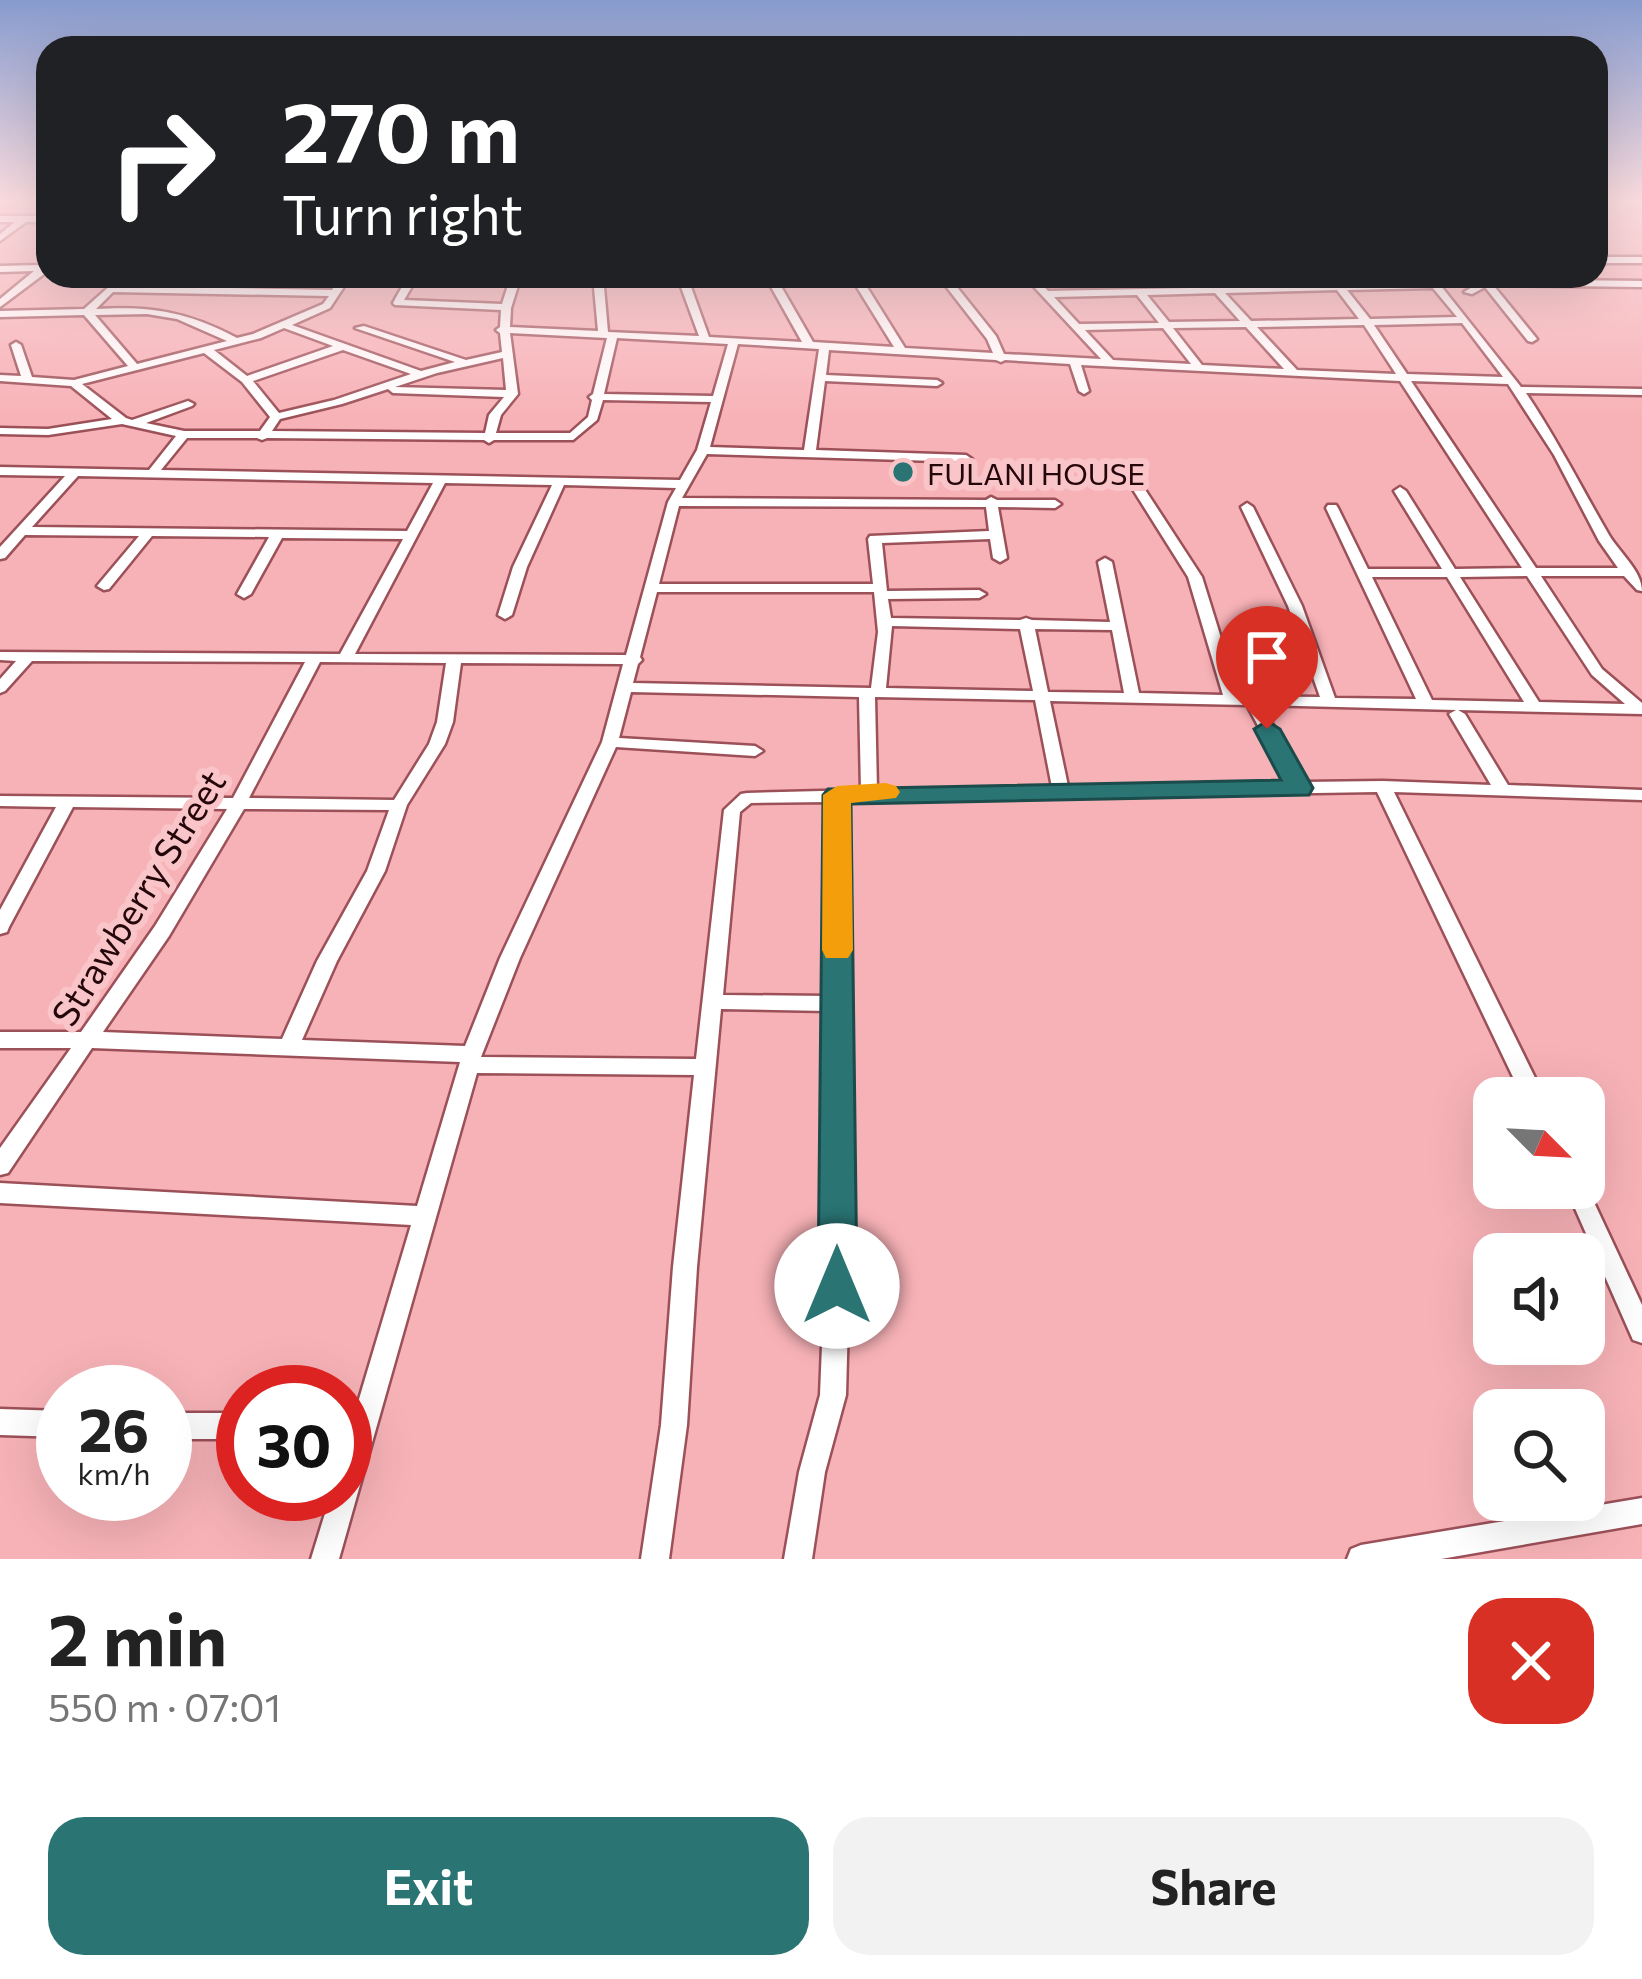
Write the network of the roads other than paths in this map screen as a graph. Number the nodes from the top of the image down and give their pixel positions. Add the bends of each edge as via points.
1 (36, 275) edge
2 (1608, 284) edge
3 (1642, 284) edge
4 (113, 288) edge
5 (274, 288) edge
6 (339, 288) edge
7 (406, 288) edge
8 (512, 288) edge
9 (600, 288) edge
10 (686, 288) edge
11 (777, 288) edge
12 (862, 288) edge
13 (952, 288) edge
14 (1040, 288) edge
15 (1130, 288) edge
16 (1360, 288) edge
17 (1438, 288) edge
18 (1475, 288) edge
19 (1491, 288) edge
20 (111, 290) junction
21 (1296, 290) junction
22 (1342, 290) junction
23 (270, 292) junction
24 (1135, 292) junction
25 (1219, 292) junction
26 (1468, 292) dead end
27 (336, 293) junction
28 (1046, 294) junction
29 (0, 304) edge
30 (503, 307) junction
31 (87, 312) junction
32 (0, 314) edge
33 (1463, 320) junction
34 (1328, 322) junction
35 (1367, 322) junction
36 (1246, 323) junction
37 (1166, 324) junction
38 (287, 326) junction
39 (1079, 327) junction
40 (360, 328) dead end
41 (501, 330) junction
42 (608, 334) junction
43 (704, 337) junction
44 (1532, 339) dead end
45 (235, 341) junction
46 (734, 342) junction
47 (16, 345) dead end
48 (341, 347) junction
49 (810, 347) junction
50 (824, 348) junction
51 (206, 349) junction
52 (902, 352) junction
53 (508, 354) junction
54 (1001, 359) junction
55 (469, 363) junction
56 (1075, 363) junction
57 (1111, 364) junction
58 (135, 368) junction
59 (1199, 368) junction
60 (1292, 372) junction
61 (421, 374) junction
62 (822, 378) junction
63 (1405, 378) junction
64 (2, 380) edge
65 (246, 380) junction
66 (28, 381) junction
67 (74, 383) junction
68 (938, 383) dead end
69 (1514, 385) junction
70 (380, 389) junction
71 (1084, 391) dead end
72 (1642, 392) edge
73 (512, 394) junction
74 (596, 397) junction
75 (719, 399) junction
76 (188, 404) dead end
77 (276, 417) junction
78 (128, 422) junction
79 (0, 431) edge
80 (184, 434) junction
81 (262, 436) junction
82 (489, 439) junction
83 (703, 450) junction
84 (809, 455) junction
85 (966, 459) dead end
86 (0, 471) edge
87 (75, 472) junction
88 (151, 475) junction
89 (441, 480) junction
90 (560, 481) junction
91 (1004, 482) dead end
92 (1138, 488) dead end
93 (1400, 490) dead end
94 (678, 493) junction
95 (991, 501) junction
96 (1008, 502) junction
97 (1055, 504) dead end
98 (1247, 507) dead end
99 (1332, 508) dead end
100 (22, 531) junction
101 (149, 532) junction
102 (410, 535) junction
103 (996, 535) junction
104 (277, 536) junction
105 (0, 555) edge
106 (1000, 558) dead end
107 (1105, 562) dead end
108 (1642, 566) edge
109 (1624, 569) junction
110 (1534, 571) junction
111 (1365, 572) junction
112 (1449, 572) junction
113 (104, 586) dead end
114 (1642, 587) edge
115 (652, 588) junction
116 (880, 591) junction
117 (244, 594) dead end
118 (979, 594) dead end
119 (506, 615) dead end
120 (885, 622) junction
121 (1026, 622) junction
122 (1117, 626) junction
123 (0, 656) edge
124 (316, 656) junction
125 (27, 657) junction
126 (346, 657) junction
127 (454, 658) junction
128 (635, 660) junction
129 (628, 687) junction
130 (0, 688) edge
131 (872, 692) junction
132 (1041, 697) junction
133 (1241, 699) junction
134 (1133, 700) junction
135 (1329, 701) junction
136 (1425, 702) junction
137 (1534, 706) junction
138 (1641, 709) edge
139 (1457, 714) dead end
140 (610, 742) junction
141 (754, 751) dead end
142 (1383, 787) junction
143 (1299, 788) junction
144 (1502, 790) junction
145 (1060, 791) junction
146 (869, 792) junction
147 (837, 795) junction
148 (1642, 795) edge
149 (0, 801) edge
150 (68, 802) junction
151 (238, 804) junction
152 (399, 805) junction
153 (0, 927) edge
154 (715, 1002) junction
155 (836, 1004) junction
156 (0, 1040) edge
157 (86, 1042) junction
158 (288, 1049) junction
159 (471, 1060) junction
160 (706, 1067) junction
161 (1524, 1077) edge
162 (0, 1166) edge
163 (0, 1193) edge
164 (1586, 1209) edge
165 (425, 1216) junction
166 (1642, 1332) edge
167 (372, 1377) edge
168 (0, 1422) edge
169 (36, 1423) edge
170 (1642, 1511) edge
171 (335, 1521) edge
172 (326, 1559) edge
173 (655, 1559) edge
174 (798, 1559) edge
175 (1361, 1559) edge

1 - 29 street
2 - 3 street
4 - 20 street
5 - 23 street
6 - 27 street
7 - 30 street via 398,303
8 - 30 street
9 - 42 street
10 - 43 street
11 - 49 street
12 - 52 street
13 - 54 street
14 - 28 street
15 - 24 street
16 - 22 street
17 - 33 street
18 - 26 street
19 - 44 street
20 - 23 street
20 - 31 street
21 - 22 street
21 - 25 street
21 - 34 street
22 - 35 street
23 - 27 street
24 - 25 street
24 - 28 street
24 - 37 street
25 - 36 street
27 - 38 street
28 - 39 street
30 - 41 street
31 - 32 street
31 - 45 street via 172,312
31 - 58 street
33 - 35 street
33 - 69 street
34 - 35 street
34 - 36 street
35 - 63 street
36 - 37 street
36 - 60 street
37 - 39 street
37 - 59 street
38 - 45 street
38 - 48 street
39 - 57 street
40 - 55 street
41 - 42 street
41 - 53 street
42 - 43 street
42 - 74 street
43 - 46 street
45 - 51 street
46 - 49 street
46 - 75 street
47 - 66 street
48 - 61 street
48 - 65 street
49 - 50 street
50 - 52 street
50 - 62 street
51 - 58 street
51 - 65 street
52 - 54 street
53 - 55 street
53 - 73 street
54 - 56 street
55 - 61 street
56 - 57 street
56 - 71 street
57 - 59 street
58 - 67 street
59 - 60 street
60 - 63 street
61 - 70 street
62 - 68 street
62 - 84 street
63 - 69 street
63 - 110 street
64 - 66 street
65 - 77 street
66 - 67 street
67 - 78 street
69 - 72 street
69 - 109 street
70 - 73 street
70 - 77 street
73 - 82 street
74 - 75 street
74 - 82 street via 592,421 573,436
75 - 83 street
76 - 78 street
77 - 81 street
78 - 79 street
78 - 80 street
80 - 81 street
80 - 88 street
81 - 82 street
83 - 84 street
83 - 94 street
84 - 85 street
86 - 87 street
87 - 88 street
87 - 100 street
88 - 89 street
89 - 90 street
89 - 102 street
90 - 94 street
90 - 119 street
91 - 96 street
92 - 133 street via 1195,577
93 - 112 street
94 - 95 street
94 - 115 street
95 - 96 street
95 - 103 street
96 - 97 street
98 - 135 street
99 - 111 street
100 - 101 street
100 - 105 street
101 - 104 street
101 - 113 street
102 - 104 street
102 - 126 street
103 - 106 street
103 - 116 street via 878,536
104 - 117 street
107 - 122 street
108 - 109 street
109 - 110 street
109 - 114 street
110 - 112 street
110 - 138 street via 1597,672
111 - 112 street
111 - 136 street
112 - 137 street
115 - 116 street
115 - 128 street
116 - 118 street
116 - 120 street
120 - 121 street
120 - 131 street
121 - 122 street
121 - 132 street
122 - 134 street
123 - 125 street
124 - 125 street
124 - 126 street
124 - 151 street, Strawberry Street
125 - 130 street
126 - 127 street
127 - 128 street
127 - 152 street via 446,722
128 - 129 street
129 - 131 street
129 - 140 street
131 - 132 street
131 - 146 street
132 - 134 street
132 - 145 street
133 - 134 street
133 - 135 street
133 - 143 street
135 - 136 street
136 - 137 street
137 - 138 street
139 - 144 street
140 - 141 street
140 - 159 street
142 - 143 street
142 - 144 street
142 - 161 street
143 - 145 street
144 - 148 street
145 - 146 street
146 - 147 street
147 - 154 street via 759,795 733,810
147 - 155 street
149 - 150 street
150 - 151 street
150 - 153 street
151 - 152 street
151 - 157 street, Strawberry Street
152 - 158 street via 376,871
154 - 155 street
154 - 160 street
155 - 174 street via 833,1395
156 - 157 street
157 - 158 street
157 - 162 street, Strawberry Street
158 - 159 street
159 - 160 street
159 - 165 street
160 - 173 street
163 - 165 street
164 - 166 street
165 - 167 street
168 - 169 street
170 - 175 street
171 - 172 street

